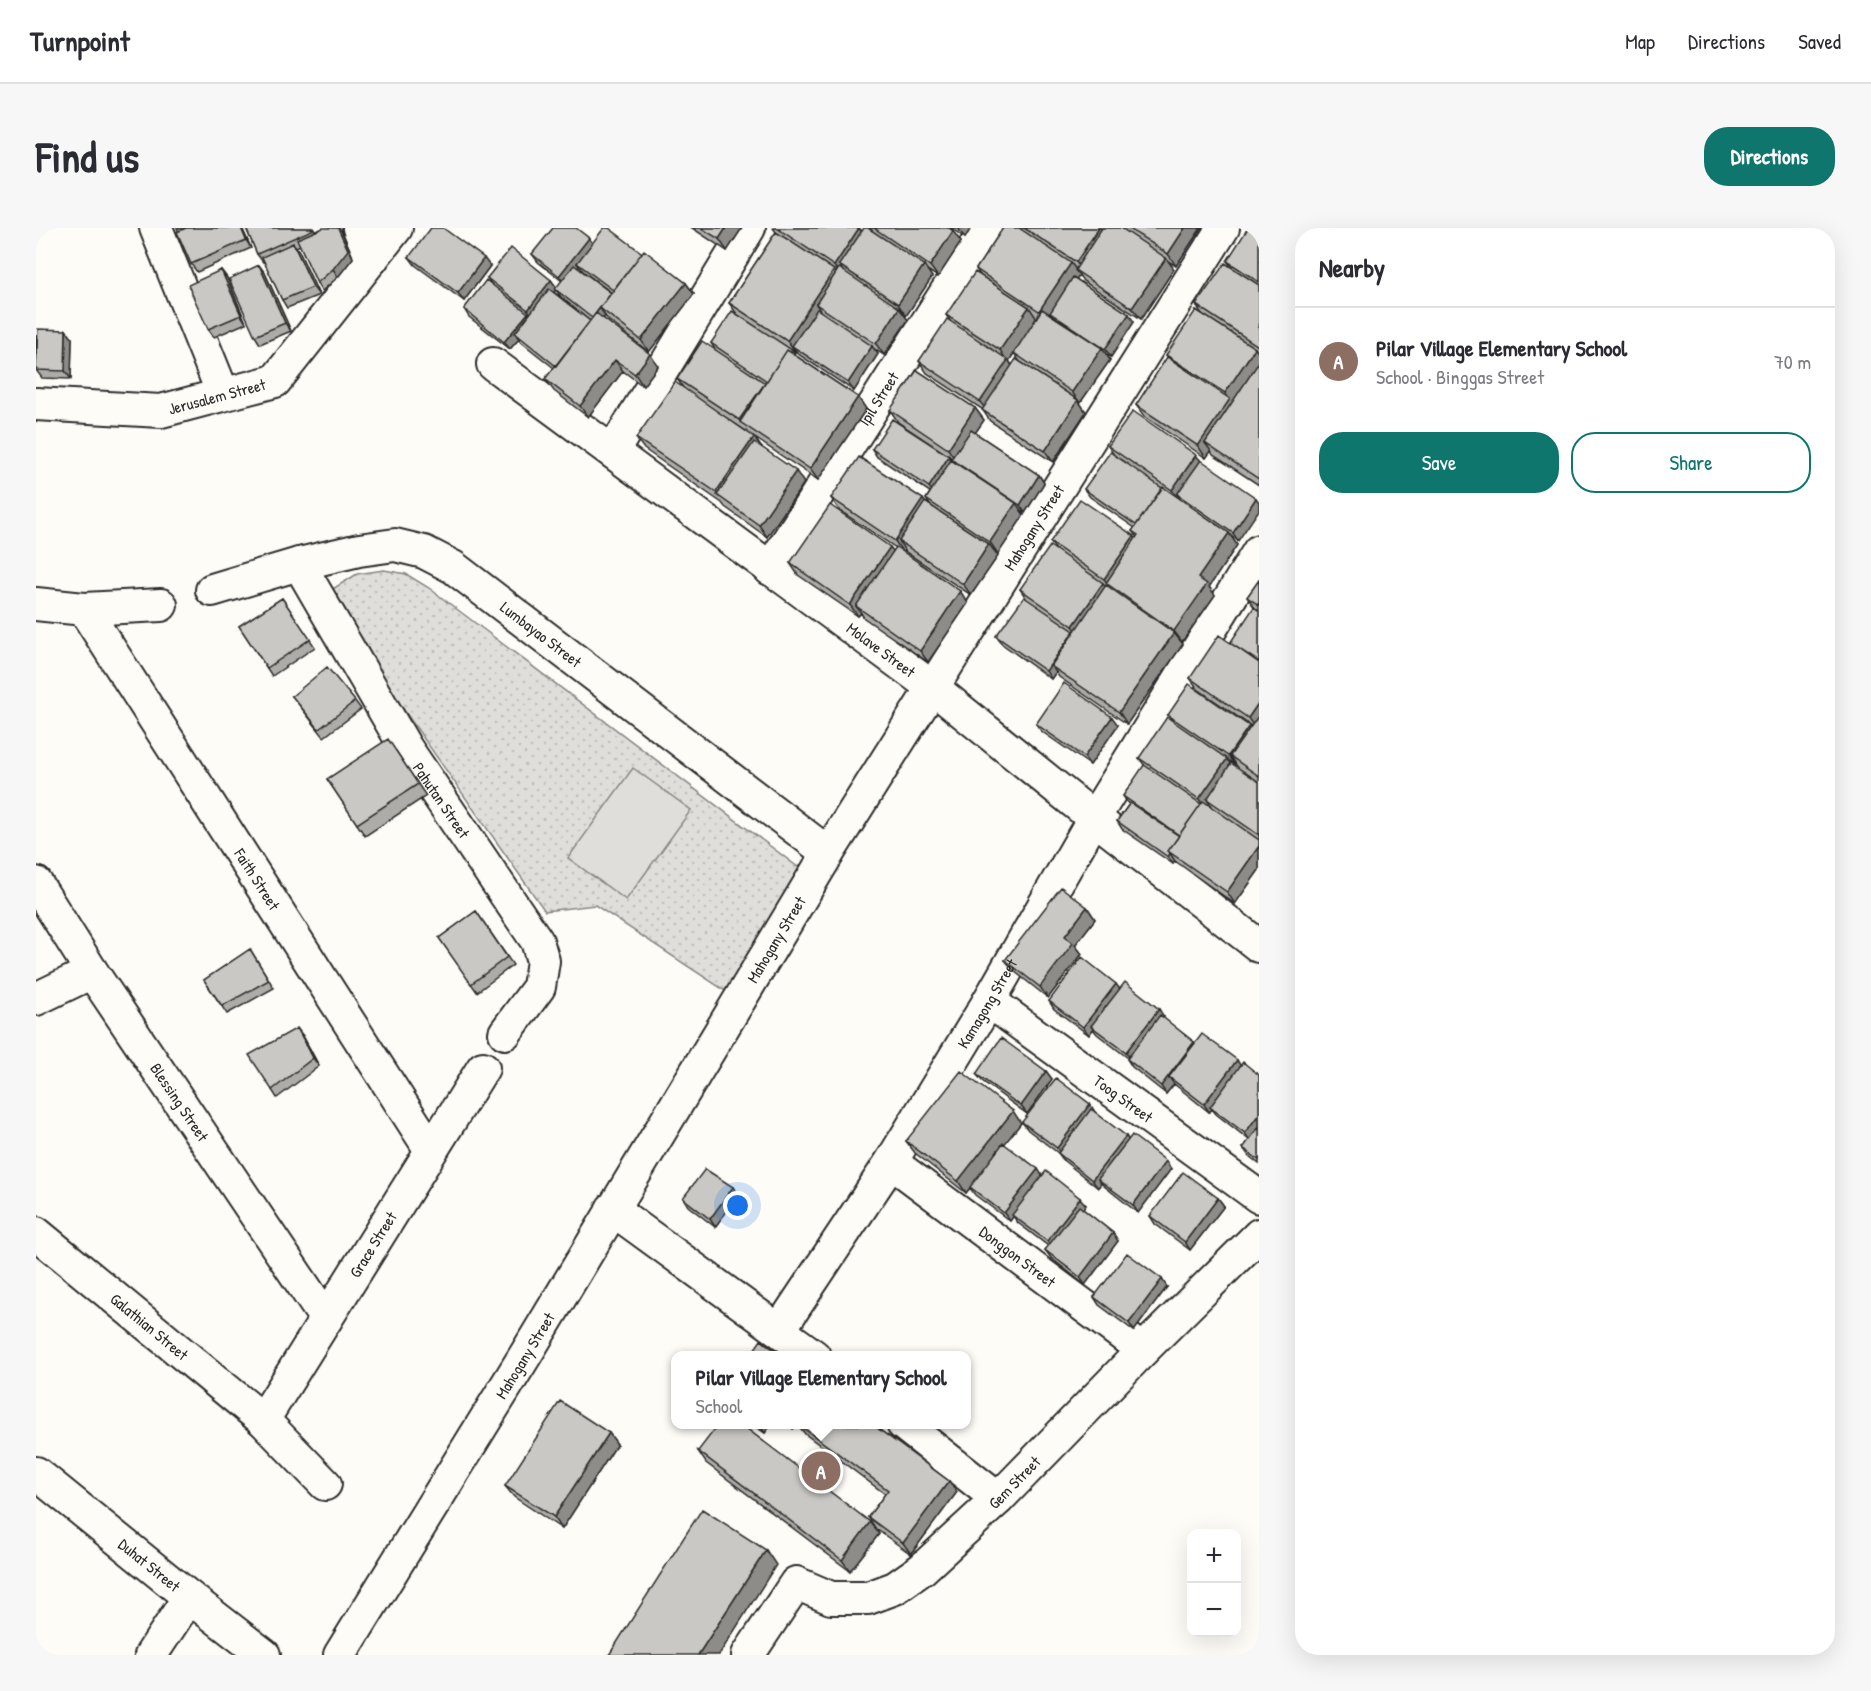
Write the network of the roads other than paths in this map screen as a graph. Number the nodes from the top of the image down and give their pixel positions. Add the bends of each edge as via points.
1 (156, 228) edge
2 (359, 228) edge
3 (396, 228) edge
4 (749, 228) edge
5 (987, 228) edge
6 (1222, 228) edge
7 (372, 259) junction
8 (493, 364) dead end
9 (223, 393) junction
10 (36, 404) edge
11 (613, 451) junction
12 (1259, 551) edge
13 (299, 564) junction
14 (770, 569) junction
15 (212, 590) dead end
16 (36, 604) edge
17 (161, 605) dead end
18 (84, 609) junction
19 (932, 687) junction
20 (1094, 818) junction
21 (828, 853) junction
22 (36, 883) edge
23 (1254, 932) edge
24 (92, 972) junction
25 (36, 999) edge
26 (989, 1001) junction
27 (505, 1033) dead end
28 (483, 1068) dead end
29 (431, 1150) junction
30 (891, 1162) junction
31 (1259, 1197) edge
32 (612, 1209) junction
33 (36, 1233) edge
34 (1259, 1235) edge
35 (326, 1319) junction
36 (780, 1329) junction
37 (1143, 1350) junction
38 (808, 1351) edge
39 (263, 1420) junction
40 (908, 1429) edge
41 (36, 1473) edge
42 (325, 1484) dead end
43 (998, 1499) junction
44 (189, 1597) junction
45 (151, 1655) edge
46 (264, 1655) edge
47 (340, 1655) edge
48 (748, 1655) edge

1 - 9 street
2 - 7 street
3 - 7 street, Jerusalem Street
4 - 11 street
5 - 14 street, Ipil Street
6 - 19 street, Mahogany Street
7 - 9 street, Jerusalem Street via 274,381
8 - 11 street, Molave Street
9 - 10 street, Jerusalem Street via 161,411
11 - 14 street, Molave Street
12 - 20 street, Kamagong Street
13 - 15 street, Lumbayao Street
13 - 21 street, Lumbayao Street via 395,545 424,552 453,567
13 - 27 street, Pahutan Street via 406,748 537,941 543,961 539,987
14 - 19 street, Molave Street
16 - 18 street
17 - 18 street
18 - 29 street, Faith Street
19 - 20 street, Molave Street
19 - 21 street, Mahogany Street
20 - 23 street, Molave Street
20 - 26 street, Kamagong Street
21 - 32 street, Mahogany Street
22 - 24 street, Blessing Street
24 - 25 street
24 - 35 street, Blessing Street
26 - 30 street, Kamagong Street
26 - 31 street, Toog Street
28 - 29 street, Grace Street
29 - 35 street, Grace Street
30 - 36 street, Kamagong Street
30 - 37 street, Donggon Street
32 - 36 street
32 - 47 street, Mahogany Street
33 - 39 street, Galathian Street
34 - 37 street, Gem Street
35 - 39 street, Grace Street
36 - 38 street
37 - 43 street, Gem Street
39 - 42 street, Galathian Street
40 - 43 street
41 - 44 street, Duhat Street
43 - 48 street, Gem Street via 922,1569 895,1588 868,1598 831,1598 796,1583
44 - 45 street
44 - 46 street, Duhat Street

